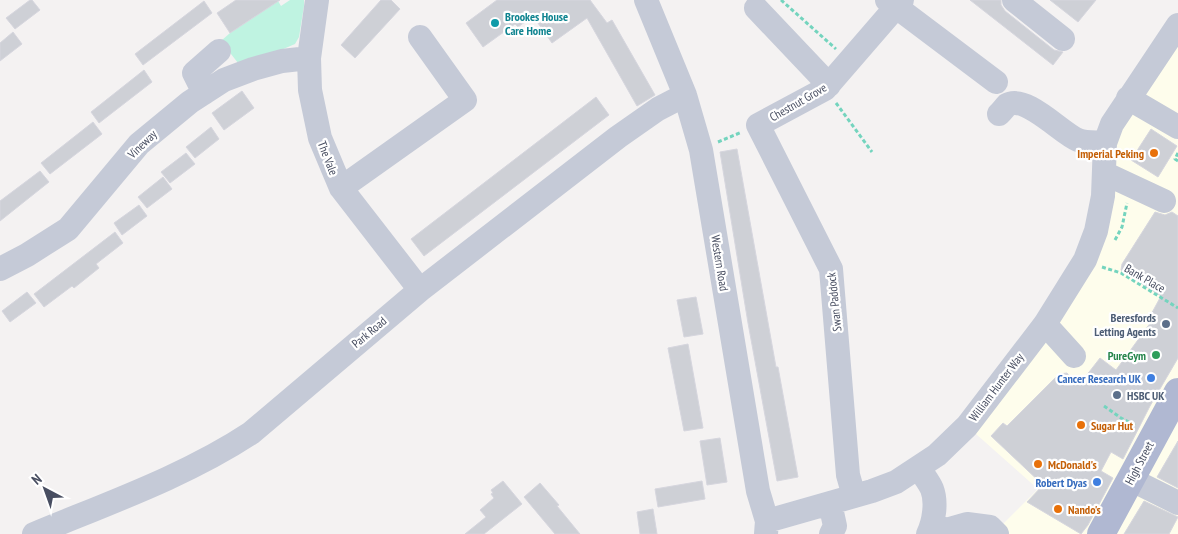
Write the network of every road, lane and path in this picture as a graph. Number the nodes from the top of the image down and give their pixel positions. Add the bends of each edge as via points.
1 (335, 0) edge
2 (646, 0) edge
3 (781, 0) edge
4 (1014, 0) edge
5 (895, 2) edge
6 (315, 8) edge
7 (756, 8) dead end
8 (1178, 25) edge
9 (420, 37) dead end
10 (1063, 39) dead end
11 (219, 51) dead end
12 (309, 58) junction
13 (850, 61) junction
14 (996, 82) dead end
15 (829, 85) junction
16 (204, 93) junction
17 (685, 95) junction
18 (1128, 98) junction
19 (999, 114) dead end
20 (847, 117) dead end
21 (758, 125) junction
22 (1178, 127) edge
23 (1105, 143) junction
24 (701, 150) junction
25 (872, 152) dead end
26 (1178, 153) edge
27 (1178, 161) edge
28 (1104, 173) junction
29 (340, 188) junction
30 (1164, 201) dead end
31 (1101, 266) dead end
32 (0, 269) edge
33 (420, 290) junction
34 (1178, 308) edge
35 (1045, 324) junction
36 (1074, 356) dead end
37 (1178, 392) edge
38 (1104, 406) dead end
39 (1139, 428) dead end
40 (919, 468) junction
41 (1130, 479) junction
42 (854, 496) junction
43 (830, 503) junction
44 (1178, 503) edge
45 (767, 527) edge
46 (930, 530) edge
47 (34, 534) edge
48 (831, 534) edge
49 (997, 534) edge
50 (1101, 534) edge

1 - 6 street via 330,7
2 - 17 street, Western Road
3 - 13 path
4 - 10 street
5 - 13 street, Chestnut Grove
5 - 14 street
6 - 12 street, The Vale
7 - 15 street
8 - 18 street, William Hunter Way
9 - 29 street via 465,100
11 - 16 street via 194,73
12 - 16 street, Vineway via 253,68
12 - 29 street, The Vale via 314,115
13 - 15 street, Chestnut Grove
15 - 21 street, Chestnut Grove
16 - 32 street, Vineway via 140,144 68,229
17 - 24 street, Western Road
17 - 33 street, Park Road via 658,109 618,138
18 - 22 street
18 - 23 street, William Hunter Way
19 - 23 street via 1008,105 1018,103 1078,140
20 - 25 path
21 - 24 path, Chestnut Grove
21 - 42 street, Swan Paddock via 831,269 848,475
23 - 28 street, William Hunter Way
24 - 45 street, Western Road via 758,491
26 - 27 path via 1175,159
28 - 30 street
28 - 35 street, William Hunter Way via 1096,231 1085,260
29 - 33 street, The Vale
31 - 34 path, Bank Place via 1121,273
33 - 47 street, Park Road via 251,433 225,450 196,466
35 - 36 street
35 - 40 street, William Hunter Way via 967,426
37 - 41 main road, High Street
38 - 39 path
40 - 42 street, William Hunter Way via 896,482
40 - 46 street via 932,489 934,500
41 - 44 street
41 - 50 main road, High Street
42 - 43 street, William Hunter Way
43 - 45 street, William Hunter Way
43 - 48 street via 835,526
46 - 49 street via 946,530 967,524 990,527

